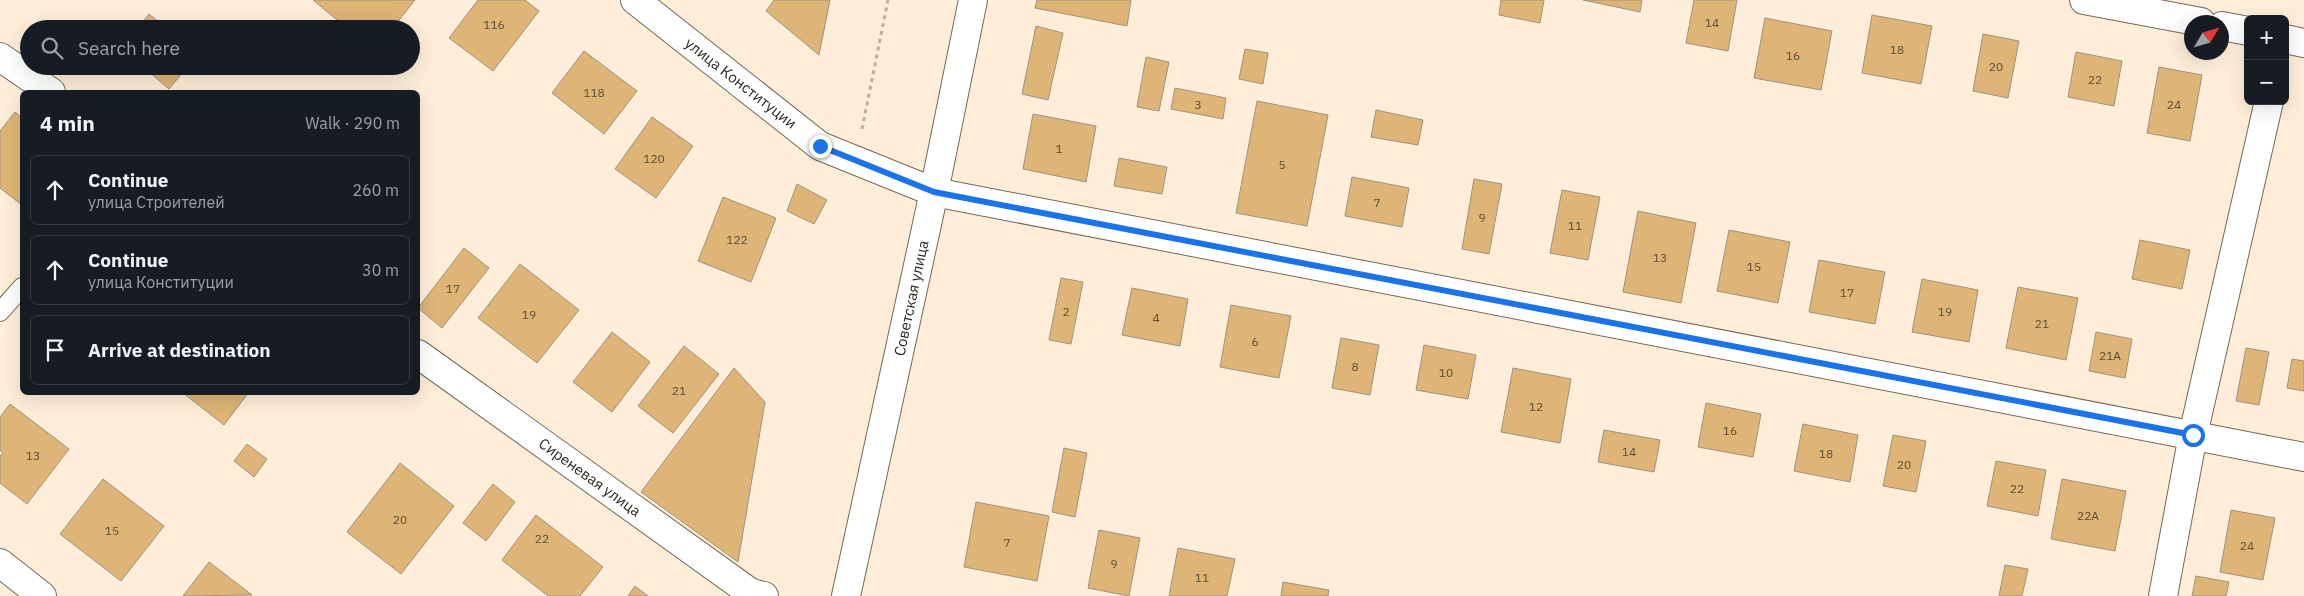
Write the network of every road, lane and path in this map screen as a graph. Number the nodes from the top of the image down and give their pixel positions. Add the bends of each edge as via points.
1 (635, 0) edge
2 (888, 0) edge
3 (973, 0) edge
4 (2084, 0) edge
5 (2184, 19) edge
6 (2229, 28) edge
7 (2244, 31) edge
8 (2289, 40) edge
9 (2304, 43) edge
10 (0, 57) edge
11 (20, 71) edge
12 (26, 75) edge
13 (48, 90) edge
14 (2268, 105) edge
15 (856, 160) junction
16 (934, 192) junction
17 (20, 289) edge
18 (0, 312) edge
19 (420, 355) edge
20 (2193, 435) junction
21 (2304, 457) edge
22 (0, 563) edge
23 (42, 596) edge
24 (764, 596) edge
25 (846, 596) edge
26 (2163, 596) edge

1 - 15 street, улица Конституции via 820,146
2 - 15 path
3 - 16 street, Советская улица
4 - 5 street
6 - 7 street
8 - 9 street
10 - 11 street
12 - 13 street
14 - 20 street
15 - 16 street, улица Конституции
16 - 20 street, улица Конституции
16 - 25 street, Советская улица
17 - 18 lane
19 - 24 street, Сиреневая улица via 751,593
20 - 21 street, улица Конституции
20 - 26 street
22 - 23 street

